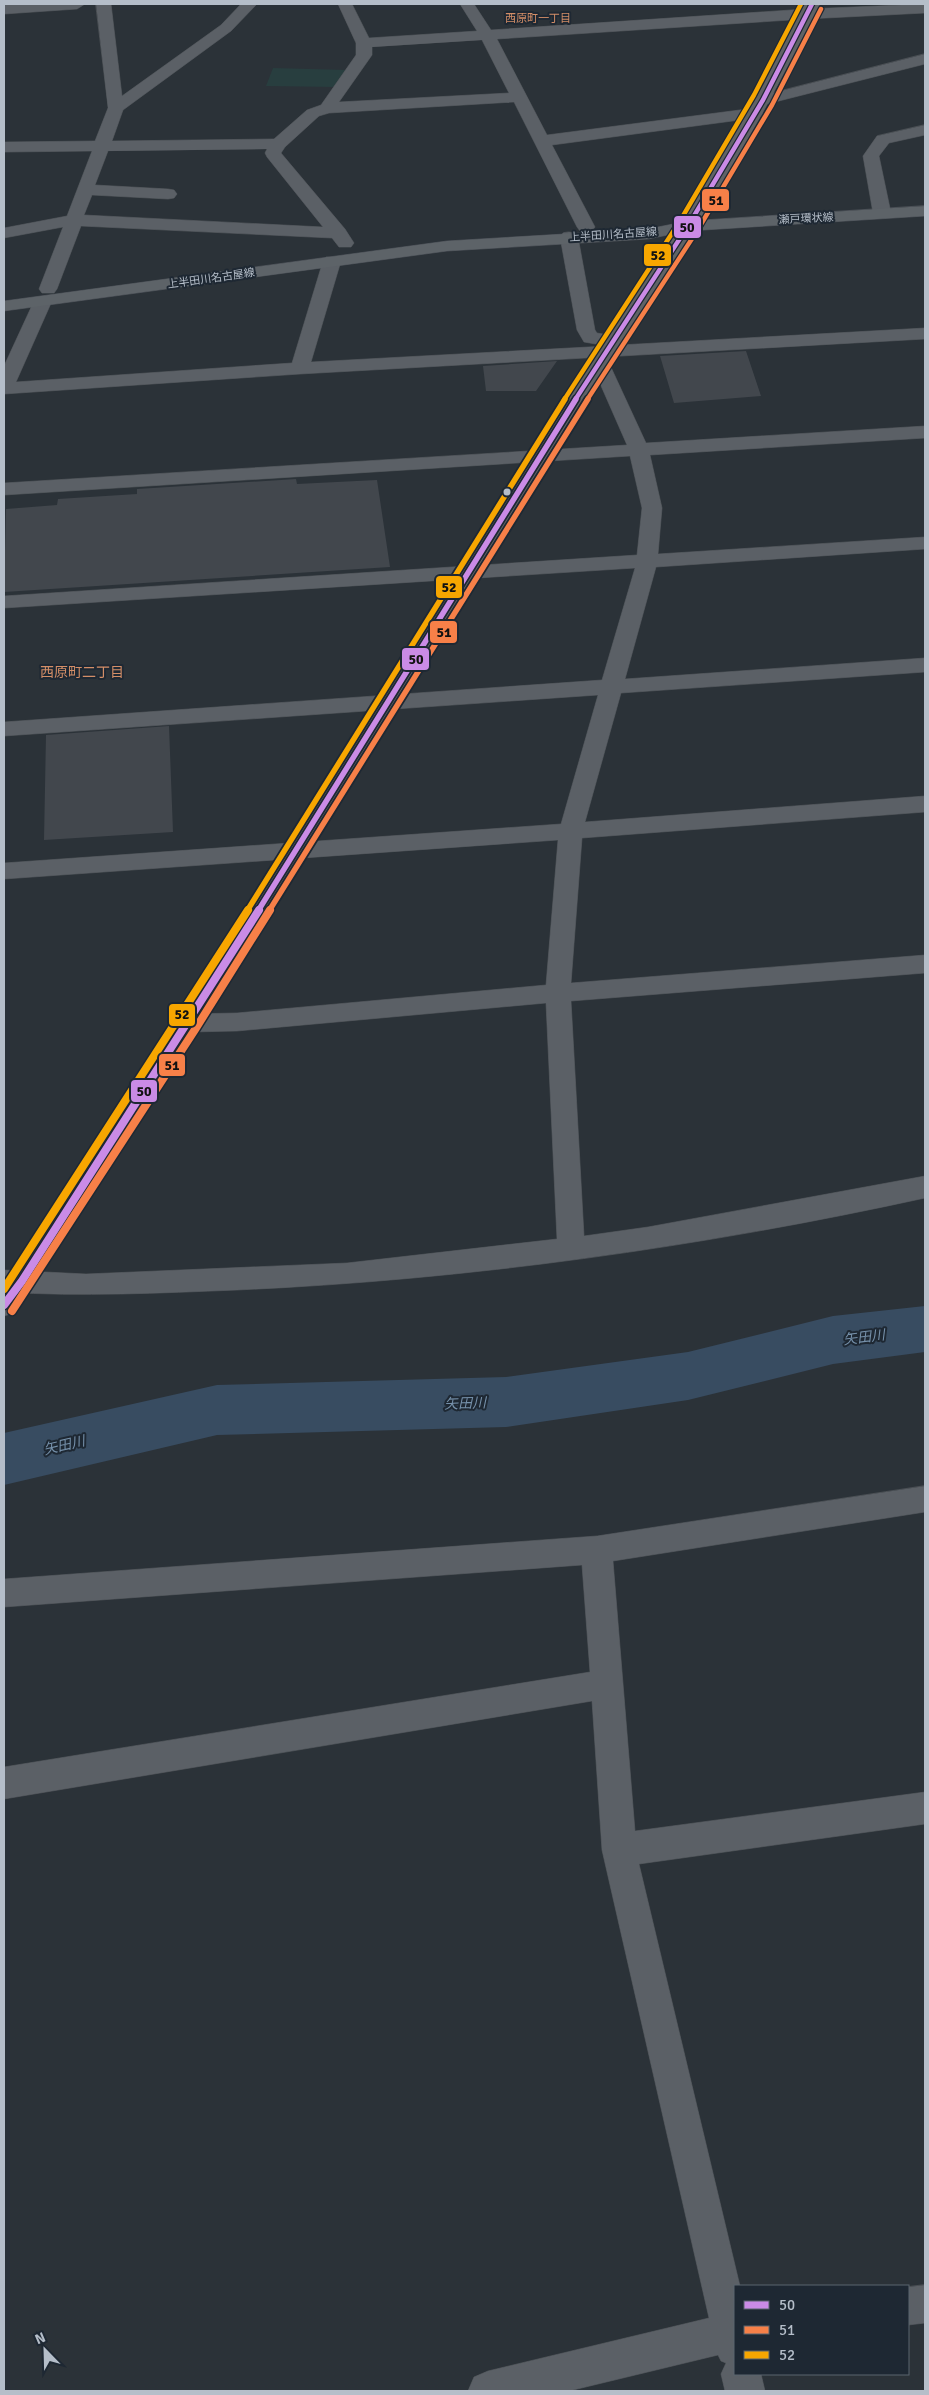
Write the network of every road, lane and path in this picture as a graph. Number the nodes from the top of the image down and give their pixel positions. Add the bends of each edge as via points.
1 (77, 4) edge
2 (103, 4) edge
3 (249, 4) edge
4 (344, 4) edge
5 (466, 4) edge
6 (4, 9) edge
7 (809, 9) edge
8 (925, 9) edge
9 (487, 35) junction
10 (364, 42) junction
11 (925, 59) edge
12 (519, 97) junction
13 (759, 107) junction
14 (116, 108) junction
15 (327, 108) junction
16 (925, 130) edge
17 (541, 141) junction
18 (278, 144) junction
19 (4, 147) edge
20 (102, 147) junction
21 (84, 190) junction
22 (168, 194) dead end
23 (925, 211) edge
24 (882, 213) junction
25 (73, 220) junction
26 (688, 226) junction
27 (586, 227) junction
28 (4, 232) edge
29 (339, 233) junction
30 (569, 237) junction
31 (349, 248) junction
32 (332, 261) junction
33 (4, 294) edge
34 (45, 295) junction
35 (4, 306) edge
36 (925, 334) edge
37 (608, 351) junction
38 (300, 368) junction
39 (4, 387) edge
40 (925, 432) edge
41 (639, 450) junction
42 (540, 455) junction
43 (4, 489) edge
44 (925, 542) edge
45 (647, 561) junction
46 (471, 571) junction
47 (4, 602) edge
48 (925, 665) edge
49 (613, 686) junction
50 (388, 703) junction
51 (4, 729) edge
52 (925, 804) edge
53 (571, 830) junction
54 (293, 852) junction
55 (4, 871) edge
56 (925, 964) edge
57 (558, 992) junction
58 (188, 1022) junction
59 (925, 1187) edge
60 (571, 1249) junction
61 (10, 1291) edge
62 (925, 1499) edge
63 (597, 1550) junction
64 (4, 1593) edge
65 (605, 1684) junction
66 (4, 1783) edge
67 (925, 1808) edge
68 (619, 1850) junction
69 (925, 2304) edge
70 (909, 2306) edge
71 (734, 2337) edge
72 (741, 2375) edge
73 (488, 2391) edge
74 (745, 2391) edge

1 - 6 street
2 - 14 street
3 - 14 street via 226,28
4 - 10 street
5 - 9 street
7 - 8 street
7 - 9 street via 657,16
7 - 13 highway
9 - 10 street
9 - 12 street
10 - 15 street via 364,55
11 - 13 street
12 - 15 street
12 - 17 street
13 - 17 street
13 - 26 highway
14 - 20 street
15 - 18 street via 313,113
16 - 24 street via 883,140 871,156
17 - 27 street
18 - 20 street
18 - 29 street via 273,153
19 - 20 street
20 - 21 street
21 - 22 street
21 - 25 street
23 - 24 main road, 瀬戸環状線
24 - 26 main road, 瀬戸環状線
25 - 28 street
25 - 29 street
25 - 34 street
26 - 27 main road, 上半田川名古屋線
26 - 30 main road, 上半田川名古屋線 via 648,234
26 - 37 highway
27 - 31 main road, 上半田川名古屋線 via 442,234
29 - 31 street
30 - 32 main road, 上半田川名古屋線 via 447,246
30 - 37 street via 586,330
31 - 34 main road, 上半田川名古屋線
32 - 34 main road, 上半田川名古屋線
32 - 38 street
33 - 34 main road, 上半田川名古屋線
34 - 35 main road, 上半田川名古屋線
34 - 39 street
36 - 37 street
37 - 38 street
37 - 41 street
37 - 42 highway
38 - 39 street
40 - 41 street
41 - 42 street
41 - 45 street via 652,508
42 - 43 street
42 - 46 highway
44 - 45 street
45 - 46 street
45 - 49 street
46 - 47 street
46 - 50 highway
48 - 49 street
49 - 50 street
49 - 53 street
50 - 51 street
50 - 54 highway
52 - 53 street
53 - 54 street
53 - 57 street
54 - 55 street
54 - 58 highway
56 - 57 street
57 - 58 street via 237,1022
57 - 60 street
58 - 61 highway
59 - 60 street via 850,1203
60 - 61 street via 347,1274
62 - 63 street
63 - 64 street
63 - 65 street
65 - 66 street
65 - 68 street
67 - 68 street
68 - 71 street
69 - 70 street
71 - 73 street
72 - 74 street

